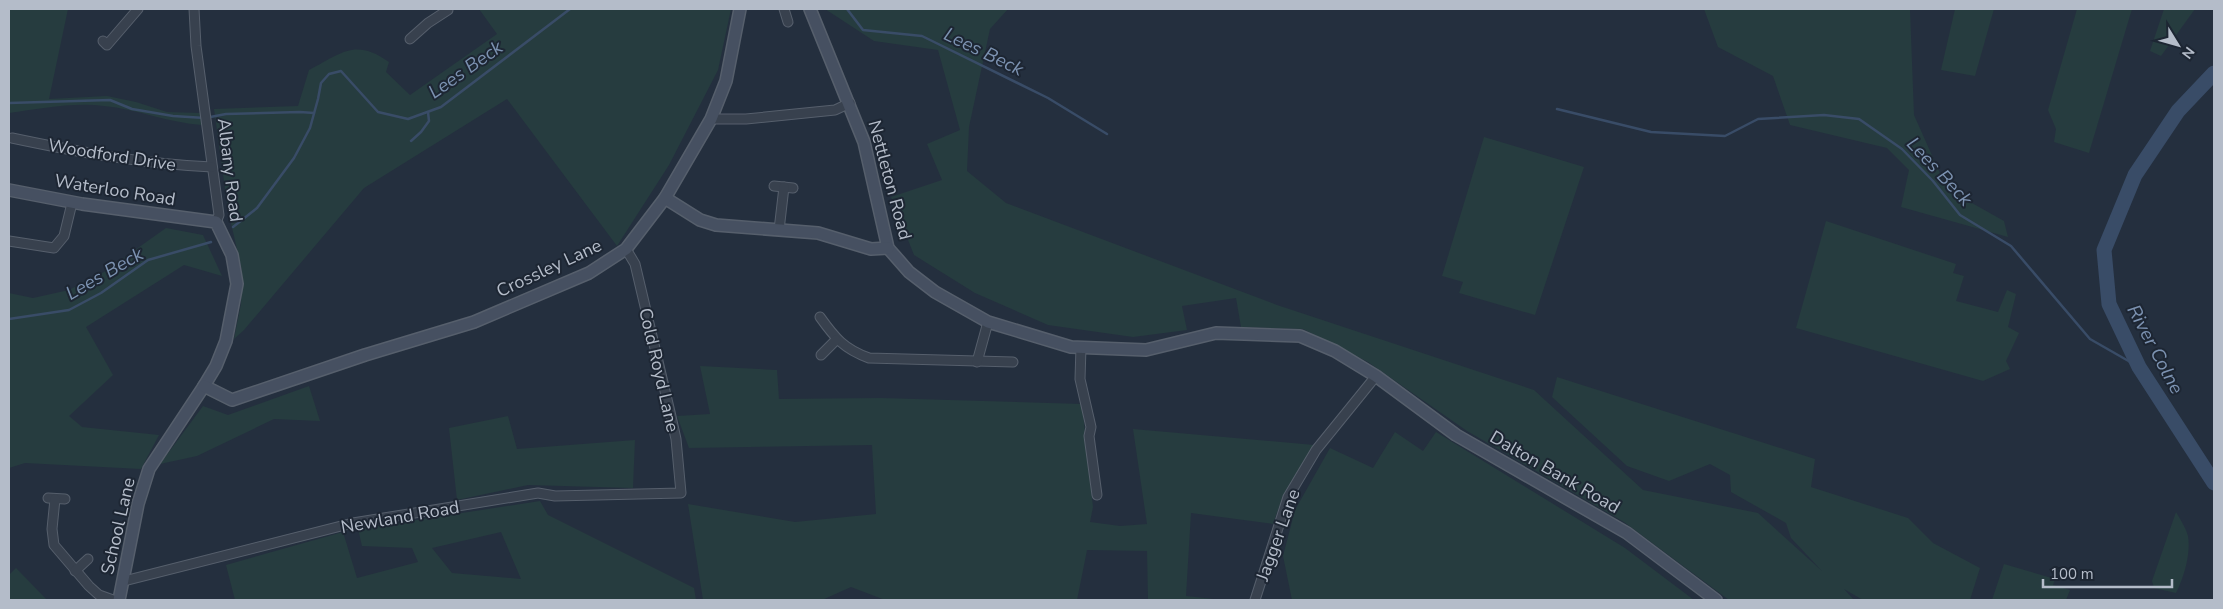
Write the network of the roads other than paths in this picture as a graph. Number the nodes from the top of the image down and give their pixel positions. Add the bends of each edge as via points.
1 (138, 9) edge
2 (194, 9) edge
3 (449, 9) edge
4 (740, 9) edge
5 (784, 9) edge
6 (810, 9) edge
7 (788, 22) dead end
8 (410, 39) dead end
9 (103, 41) dead end
10 (850, 103) junction
11 (711, 118) junction
12 (12, 138) dead end
13 (212, 167) junction
14 (784, 187) dead end
15 (9, 190) edge
16 (665, 198) junction
17 (72, 203) junction
18 (216, 222) junction
19 (779, 230) junction
20 (9, 241) edge
21 (888, 248) junction
22 (626, 249) junction
23 (820, 317) dead end
24 (988, 322) junction
25 (836, 340) junction
26 (1081, 348) junction
27 (822, 355) dead end
28 (977, 362) junction
29 (1013, 362) dead end
30 (1376, 376) junction
31 (204, 386) junction
32 (681, 493) joint
33 (1097, 495) dead end
34 (56, 498) dead end
35 (88, 559) dead end
36 (75, 571) junction
37 (124, 581) junction
38 (113, 600) edge
39 (119, 600) edge
40 (1254, 600) edge
41 (1716, 600) edge

1 - 9 street via 108,45
2 - 13 street, Albany Road
3 - 8 street
4 - 11 street, Crossley Lane via 726,81
5 - 7 street
6 - 10 street, Nettleton Road
10 - 11 street via 835,110 746,119
10 - 21 street, Nettleton Road via 864,142
11 - 16 street, Crossley Lane
12 - 13 street, Woodford Drive via 169,166
13 - 18 street, Albany Road via 219,215
14 - 19 street
15 - 17 street, Waterloo Road
16 - 19 street via 700,220 716,225
16 - 22 street, Crossley Lane
17 - 18 street, Waterloo Road
17 - 20 street via 64,236 54,248
18 - 31 street, Albany Road via 232,255 237,284 226,341
19 - 21 street via 818,233 871,249
21 - 24 street, Nettleton Road via 909,272 935,292
22 - 31 street, Crossley Lane via 588,273 474,322 365,354 232,400
22 - 32 street, Cold Royd Lane via 635,264 670,412
23 - 25 street
24 - 26 street, Nettleton Road
24 - 28 street
25 - 27 street
25 - 28 street via 854,353 869,358
26 - 30 street, Nettleton Road via 1146,350 1216,333 1300,336 1335,351
26 - 33 street via 1080,379 1090,427
28 - 29 street
30 - 40 street, Jagger Lane via 1316,450 1288,497
30 - 41 street, Dalton Bank Road via 1456,435 1626,533
31 - 37 street, School Lane via 149,469 138,504
32 - 37 street, Newland Road via 555,496 538,493 353,523
34 - 36 street via 52,530 54,545
35 - 36 street
36 - 38 street via 99,595
37 - 39 street, School Lane

